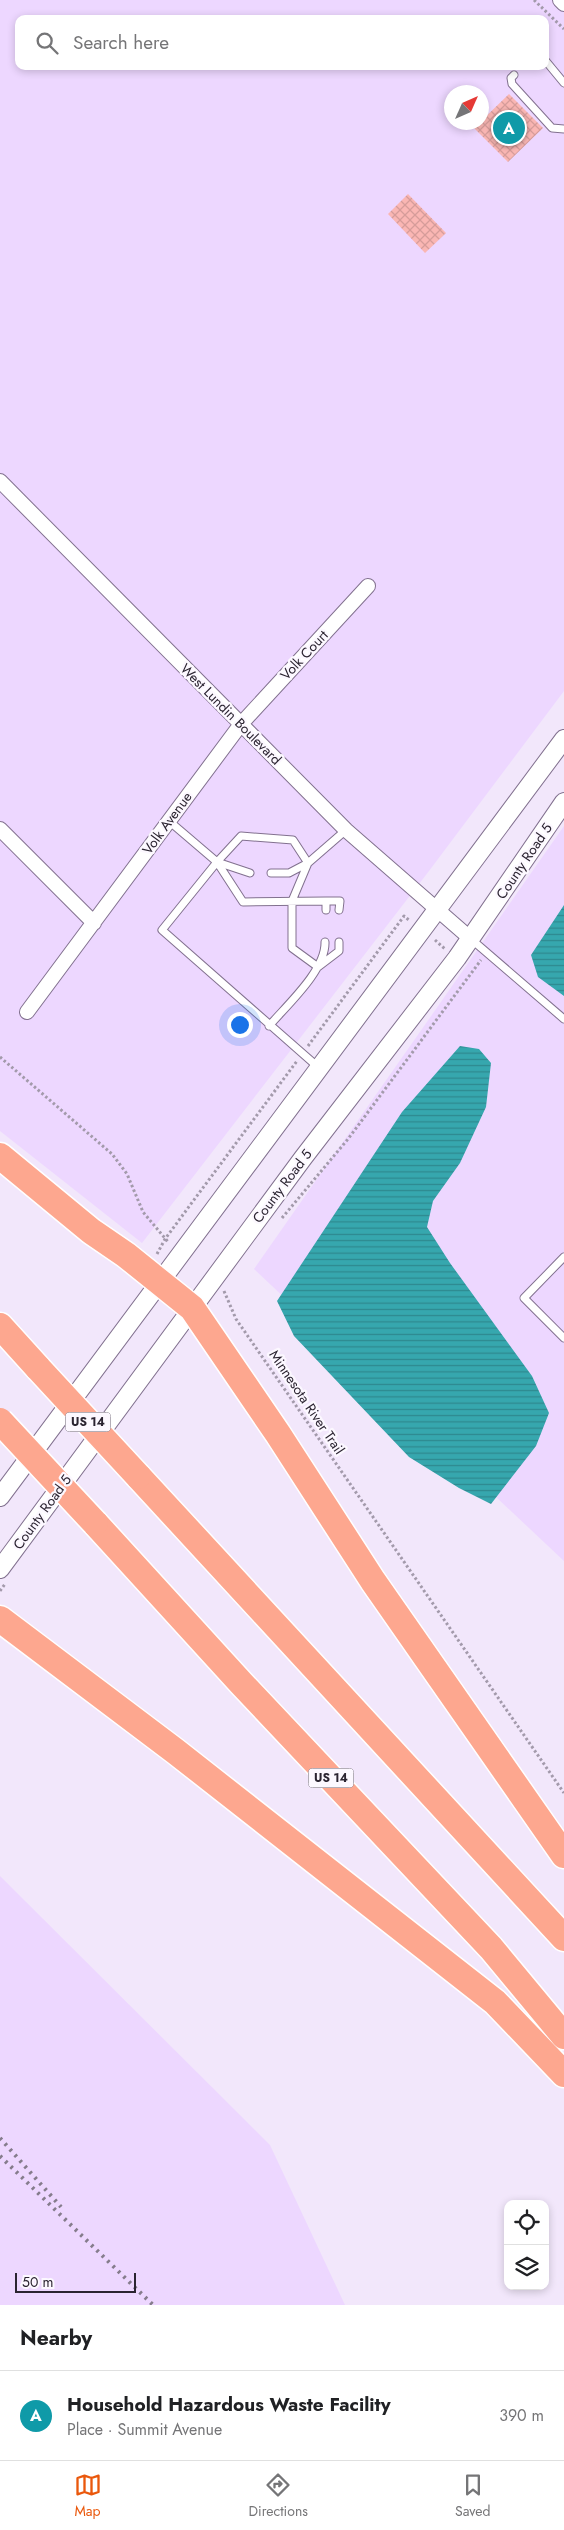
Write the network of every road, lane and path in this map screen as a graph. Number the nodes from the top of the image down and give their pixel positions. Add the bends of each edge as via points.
1 (534, 0) edge
2 (560, 0) edge
3 (564, 4) edge
4 (564, 29) edge
5 (549, 65) edge
6 (514, 75) dead end
7 (564, 83) edge
8 (564, 129) edge
9 (0, 481) edge
10 (368, 586) dead end
11 (241, 724) junction
12 (564, 739) edge
13 (564, 802) edge
14 (169, 821) junction
15 (0, 829) edge
16 (346, 830) junction
17 (218, 862) junction
18 (308, 863) junction
19 (250, 873) dead end
20 (271, 874) dead end
21 (292, 901) junction
22 (326, 901) junction
23 (326, 910) dead end
24 (339, 910) dead end
25 (436, 911) junction
26 (94, 923) junction
27 (470, 939) junction
28 (325, 942) dead end
29 (339, 942) dead end
30 (486, 952) junction
31 (318, 967) junction
32 (27, 1012) dead end
33 (564, 1020) edge
34 (269, 1026) junction
35 (0, 1057) edge
36 (318, 1068) junction
37 (0, 1156) edge
38 (281, 1219) dead end
39 (180, 1256) junction
40 (564, 1257) edge
41 (160, 1282) junction
42 (231, 1284) dead end
43 (219, 1286) junction
44 (197, 1314) junction
45 (0, 1326) edge
46 (564, 1338) edge
47 (0, 1421) edge
48 (0, 1497) edge
49 (4, 1575) edge
50 (0, 1591) edge
51 (0, 1619) edge
52 (564, 1793) edge
53 (564, 1854) edge
54 (564, 1938) edge
55 (564, 2036) edge
56 (564, 2074) edge

1 - 4 path
2 - 3 street
5 - 7 lane
6 - 8 lane via 512,84 539,114 552,128
9 - 11 street, West Lundin Boulevard
10 - 11 street, Volk Court
11 - 14 street, Volk Avenue
11 - 16 street, West Lundin Boulevard
12 - 25 street
13 - 27 street, County Road 5
14 - 17 lane
14 - 26 street, Volk Avenue
15 - 26 street
16 - 18 lane
16 - 25 street, West Lundin Boulevard
17 - 18 lane via 241,836 293,840
17 - 19 lane
17 - 21 lane via 244,902
17 - 34 lane via 162,930
18 - 20 lane via 289,873
18 - 21 lane
21 - 22 lane
21 - 31 lane via 292,948
22 - 23 lane
22 - 24 lane via 340,901
25 - 27 street, West Lundin Boulevard
25 - 36 street
26 - 32 street, Volk Avenue
27 - 30 lane
27 - 43 street, County Road 5
28 - 31 lane
29 - 31 lane via 339,951
30 - 33 lane
30 - 38 path via 348,1139
31 - 34 lane
34 - 36 lane
35 - 39 path via 112,1154 127,1174 143,1212
36 - 39 street
37 - 41 highway via 90,1231
39 - 41 street
40 - 46 lane via 524,1298
41 - 44 highway
41 - 48 street
42 - 43 path
43 - 44 street, County Road 5
43 - 44 path
43 - 52 path, Minnesota River Trail via 236,1319
44 - 49 street, County Road 5
44 - 53 highway via 373,1580
45 - 54 highway, US 14, bridge
47 - 55 highway, US 14, bridge via 491,1948
49 - 50 path
51 - 56 highway via 190,1762 495,2002

